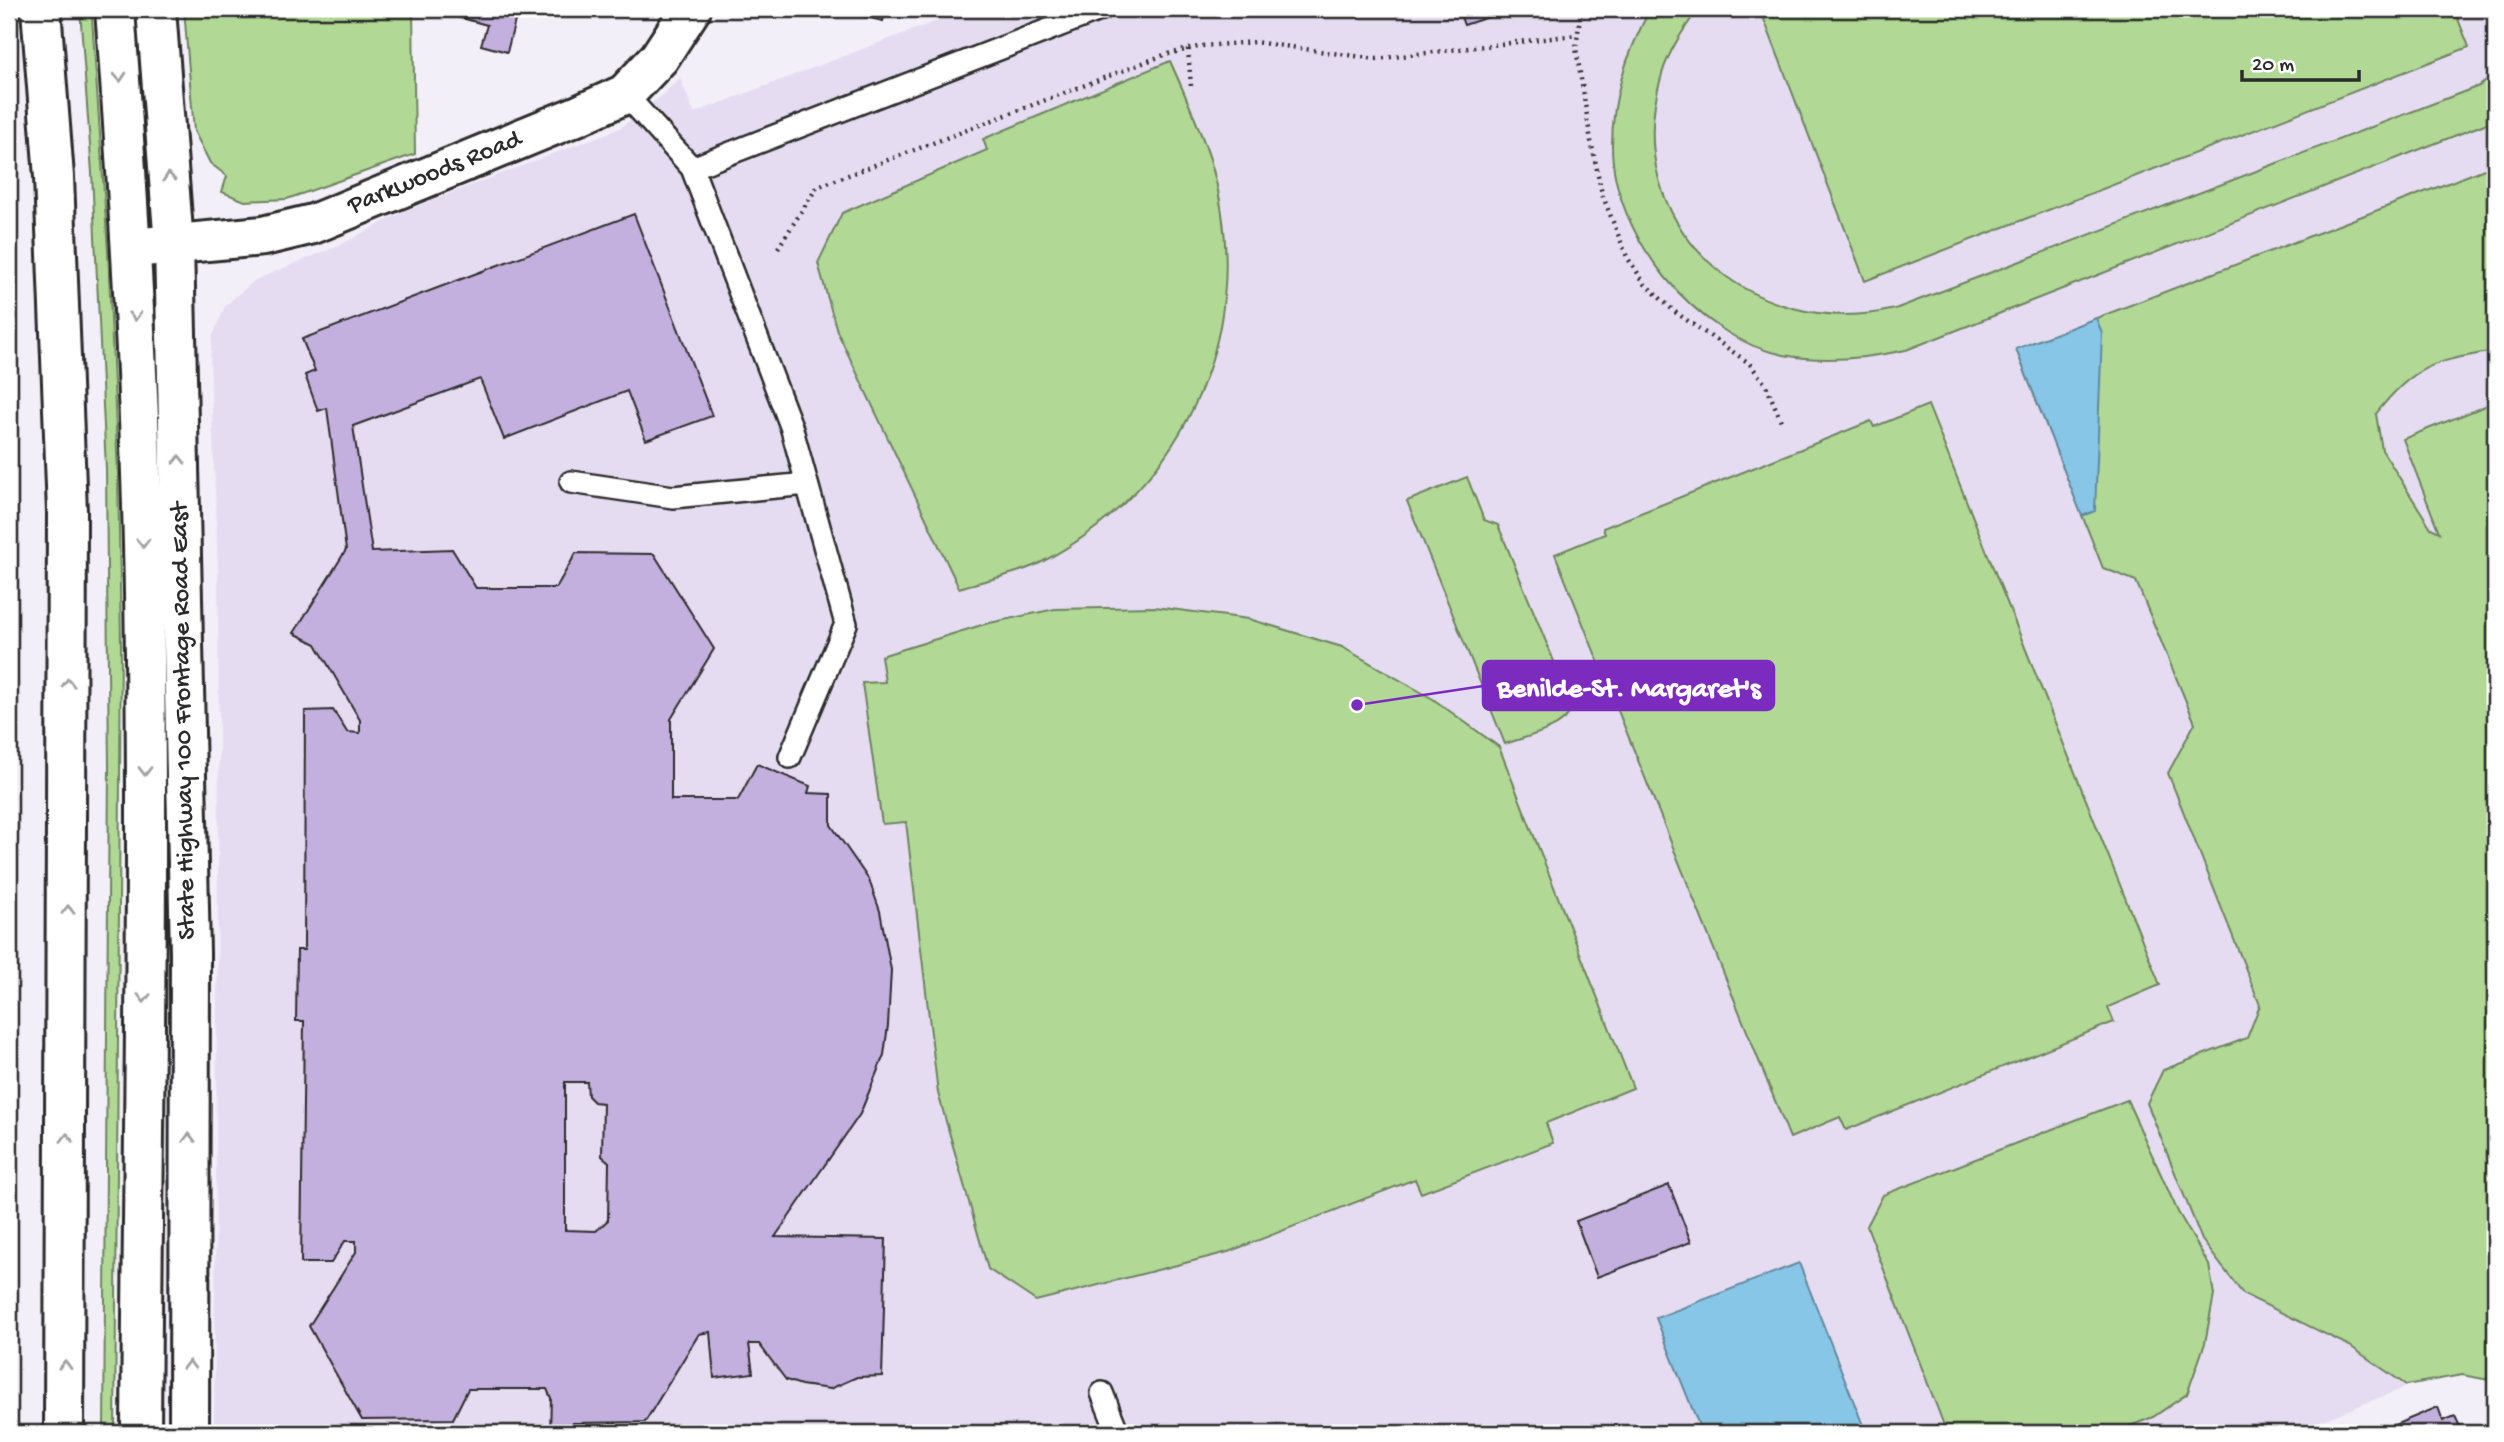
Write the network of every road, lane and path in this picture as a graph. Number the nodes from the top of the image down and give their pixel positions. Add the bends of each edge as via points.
1 (41, 9) edge
2 (115, 9) edge
3 (156, 9) edge
4 (691, 9) edge
5 (1102, 9) edge
6 (1581, 9) edge
7 (1576, 36) junction
8 (1188, 49) junction
9 (1191, 86) dead end
10 (625, 94) junction
11 (692, 168) junction
12 (174, 245) junction
13 (132, 248) junction
14 (778, 248) dead end
15 (1781, 421) dead end
16 (571, 482) dead end
17 (807, 484) junction
18 (790, 757) dead end
19 (1102, 1393) dead end
20 (64, 1433) edge
21 (141, 1433) edge
22 (188, 1433) edge
23 (1118, 1433) edge

20 -> 1 main road via 67,512 54,190
2 -> 13 main road, State Highway 100 Frontage Road East
12 -> 3 main road, State Highway 100 Frontage Road East
4 - 10 main road, Parkwoods Road via 659,58
5 - 11 lane
6 - 7 path
7 - 8 path via 1376,59 1255,42
7 - 15 path via 1602,194 1627,257 1644,284 1675,312 1749,363 1766,384
8 - 9 path
8 - 14 path via 817,187
10 - 11 lane
10 - 12 main road, Parkwoods Road via 313,224 263,236
11 - 17 lane via 791,426
12 - 13 main road, Parkwoods Road
22 -> 12 main road, State Highway 100 Frontage Road East via 190,953
13 -> 21 main road, State Highway 100 Frontage Road East via 143,545
16 - 17 lane via 673,497
17 - 18 lane via 846,624
19 - 23 lane

